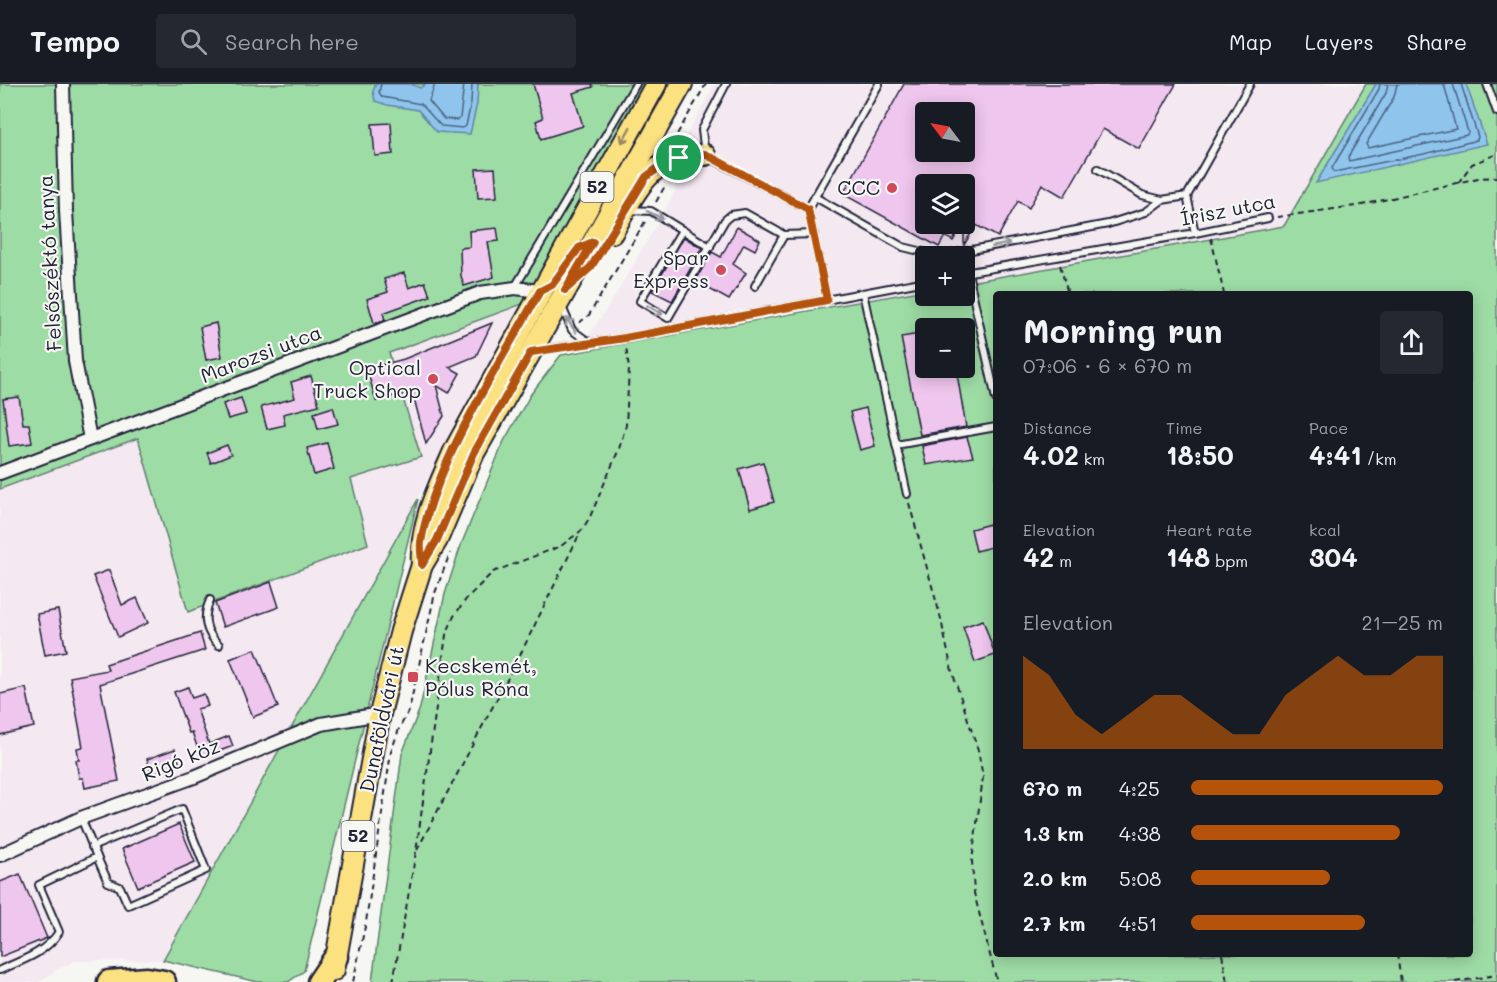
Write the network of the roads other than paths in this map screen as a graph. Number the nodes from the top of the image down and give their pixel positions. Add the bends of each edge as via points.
1 (63, 84) edge
2 (636, 84) edge
3 (656, 84) edge
4 (682, 84) edge
5 (726, 84) edge
6 (879, 84) edge
7 (1250, 84) edge
8 (1487, 84) edge
9 (1497, 112) edge
10 (705, 154) junction
11 (1098, 169) dead end
12 (1187, 196) junction
13 (815, 197) junction
14 (1162, 200) junction
15 (808, 209) junction
16 (626, 210) junction
17 (1268, 218) road end
18 (682, 230) junction
19 (1194, 233) junction
20 (814, 234) junction
21 (784, 235) junction
22 (593, 242) junction
23 (710, 247) junction
24 (975, 271) edge
25 (915, 283) edge
26 (755, 286) dead end
27 (515, 288) junction
28 (540, 291) junction
29 (862, 293) junction
30 (563, 295) junction
31 (827, 300) junction
32 (974, 306) edge
33 (590, 343) junction
34 (531, 352) junction
35 (993, 386) edge
36 (993, 428) edge
37 (90, 439) junction
38 (896, 445) junction
39 (0, 472) edge
40 (907, 494) road end
41 (422, 565) junction
42 (210, 600) dead end
43 (219, 645) dead end
44 (380, 714) junction
45 (81, 818) junction
46 (92, 847) junction
47 (0, 855) edge
48 (97, 857) junction
49 (336, 957) junction
50 (0, 970) edge
51 (109, 982) edge
52 (164, 982) edge
53 (319, 982) edge
54 (332, 982) edge

1 - 37 street, Felsőszéktó tanya via 75,361
2 - 27 lane
3 -> 28 main road, Dunaföldvári út / 52
4 - 22 main road, Dunaföldvári út / 52
5 - 10 lane via 702,130
6 - 13 lane
7 - 12 lane
8 - 9 lane
10 - 15 lane
10 - 16 main road via 689,154 650,172
11 - 14 lane via 1142,195
12 - 14 lane
12 - 19 lane
13 -> 14 lane via 903,247 946,256 1108,224 1146,212
13 - 15 lane
15 - 20 lane
16 -> 18 lane via 651,212
16 - 30 main road via 591,267
17 - 19 lane, Írisz utca
18 - 23 lane
18 -> 23 lane via 640,301 668,318
19 - 24 lane, Írisz utca
20 - 21 lane
20 - 31 lane
21 - 23 lane via 738,212 725,220
21 - 26 lane
22 - 28 main road via 579,248 552,285
22 - 30 main road, Dunaföldvári út / 52
25 - 29 lane
27 - 28 street, Marozsi utca
27 - 37 street, Marozsi utca via 480,293
28 - 41 main road, Dunaföldvári út / 52 via 441,480 420,545
29 - 31 lane
29 - 38 lane
33 -> 30 lane via 572,330
30 - 34 main road, Dunaföldvári út / 52
31 - 33 lane
32 - 35 lane
33 - 34 lane
34 - 41 main road, Dunaföldvári út / 52 via 474,453 437,540
36 - 38 lane
37 - 39 street, Marozsi utca
38 - 40 lane
41 - 44 main road, Dunaföldvári út / 52
42 - 43 lane via 206,628
44 - 45 street, Rigó köz via 321,724 195,777
44 - 49 main road, Dunaföldvári út / 52
45 - 46 lane
45 - 47 street, Rigó köz
46 - 48 lane
46 - 48 lane via 182,809 206,870 128,905 120,887 108,882
48 - 50 lane via 39,885 59,932 38,954
49 - 53 highway
49 - 54 main road, Dunaföldvári út / 52
51 - 52 highway

